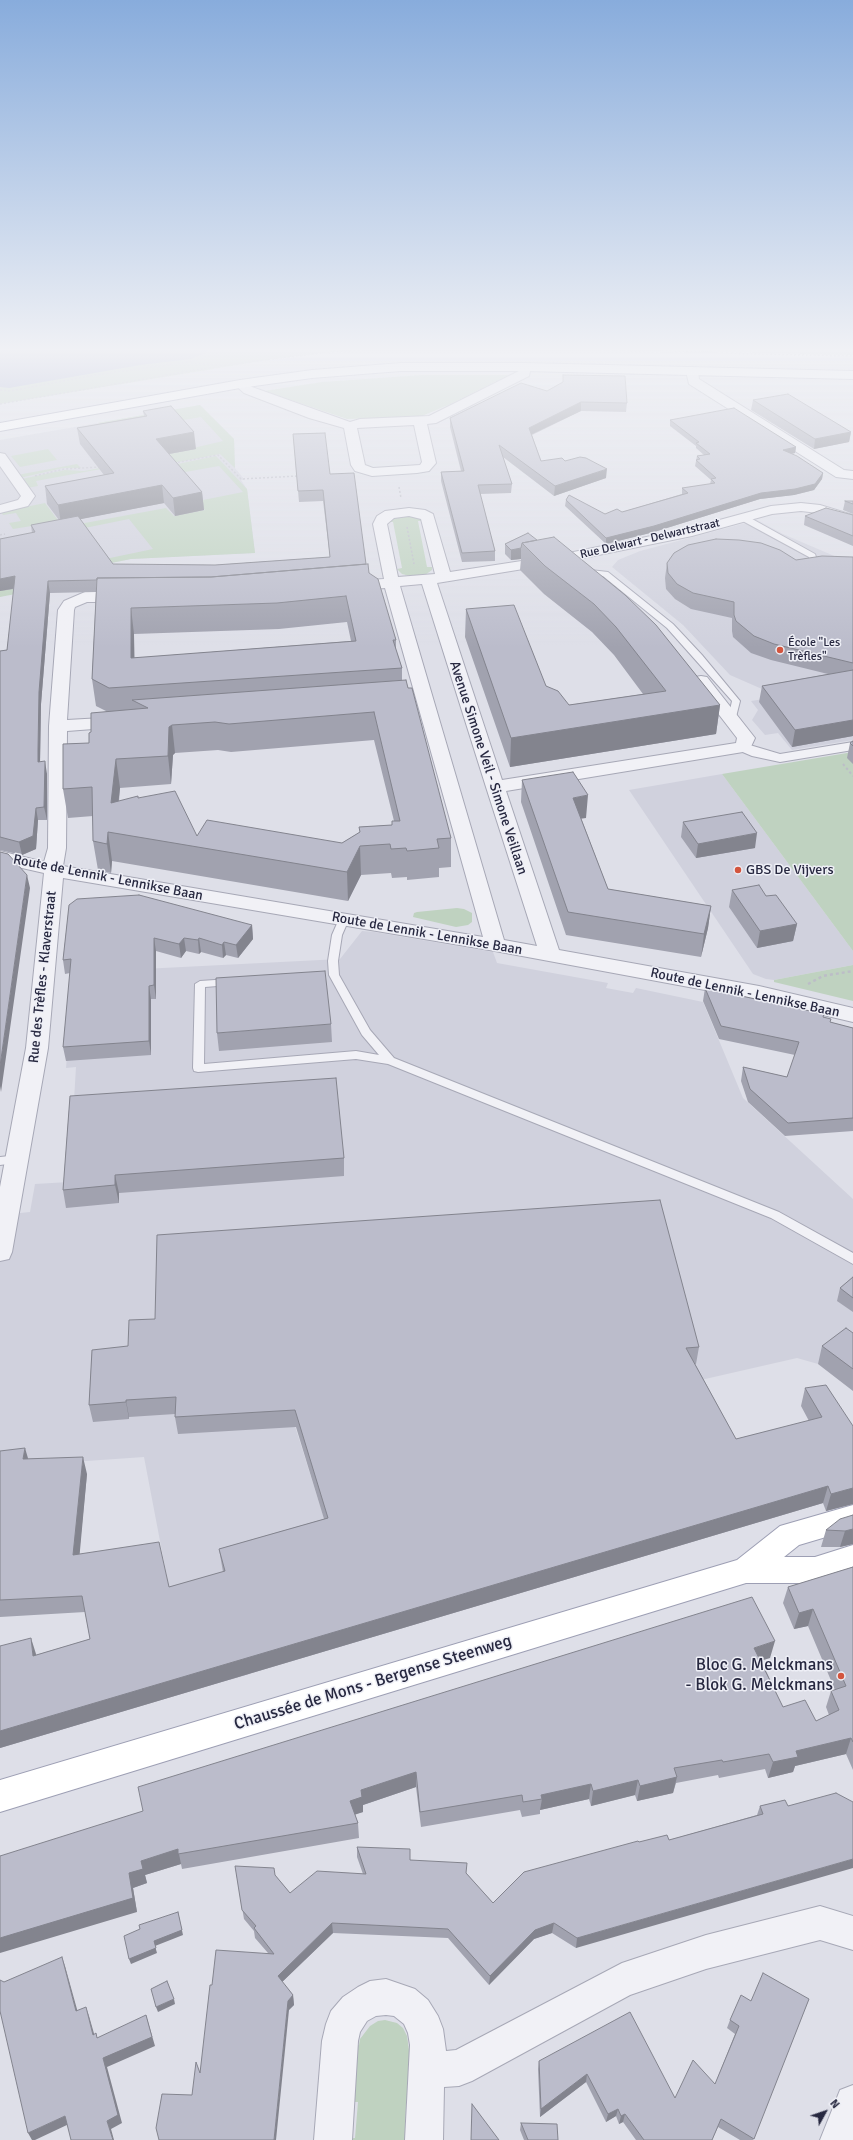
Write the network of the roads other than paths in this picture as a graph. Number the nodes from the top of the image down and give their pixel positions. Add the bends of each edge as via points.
1 (355, 449) edge
2 (426, 449) edge
3 (800, 449) edge
4 (0, 457) edge
5 (817, 460) junction
6 (853, 465) edge
7 (853, 475) edge
8 (0, 509) edge
9 (742, 517) junction
10 (853, 520) edge
11 (569, 557) junction
12 (800, 568) edge
13 (429, 576) junction
14 (392, 582) junction
15 (332, 587) edge
16 (140, 596) edge
17 (425, 698) junction
18 (406, 700) edge
19 (134, 721) edge
20 (58, 726) junction
21 (853, 746) edge
22 (744, 747) junction
23 (495, 787) junction
24 (0, 857) edge
25 (53, 870) junction
26 (344, 920) junction
27 (495, 946) junction
28 (550, 955) junction
29 (239, 981) edge
30 (853, 1015) edge
31 (390, 1061) junction
32 (9, 1160) edge
33 (0, 1252) edge
34 (853, 1259) edge
35 (853, 1517) edge
36 (853, 1558) edge
37 (746, 1570) junction
38 (0, 1796) edge
39 (853, 1933) edge
40 (427, 2070) junction
41 (853, 2103) edge
42 (333, 2140) edge
43 (424, 2140) edge
44 (839, 2140) edge

1 - 2 street via 360,468 372,472 424,468 429,463
3 - 5 street
4 - 8 street via 28,496 22,503
5 - 6 street
5 - 7 street via 841,474
9 - 10 street, Rue Delwart - Delwartstraat via 771,510 801,507 820,508
9 - 11 street, Rue Delwart - Delwartstraat via 692,532
9 - 12 lane via 812,556 814,563
11 - 13 street, Rue Delwart - Delwartstraat
11 - 22 street via 664,638 746,738
13 - 14 street, Rue Delwart - Delwartstraat
13 - 14 street via 428,517 415,512 395,513 386,516 380,524
13 - 23 street, Avenue Simone Veil - Simone Veillaan
14 - 15 street, Rue Delwart - Delwartstraat
14 - 17 street
16 - 20 street, Rue des Trèfles - Klaverstraat via 85,597 69,604 66,610
17 - 18 street
17 - 27 street
19 - 20 street
20 - 25 street, Rue des Trèfles - Klaverstraat via 57,848
21 - 22 street via 780,758
22 - 23 street
23 - 28 street, Avenue Simone Veil - Simone Veillaan
24 - 25 street, Route de Lennik - Lennikse Baan
25 - 26 street, Route de Lennik - Lennikse Baan
25 - 32 street, Rue des Trèfles - Klaverstraat via 38,1048
26 - 27 street, Route de Lennik - Lennikse Baan
26 - 31 lane via 337,935 330,975 366,1032
27 - 28 street, Route de Lennik - Lennikse Baan
28 - 30 street, Route de Lennik - Lennikse Baan via 767,995
29 - 31 lane via 200,984 198,1068 356,1055
31 - 34 lane via 775,1215
32 - 33 street, Rue des Trèfles - Klaverstraat
35 - 37 main road, Chaussée de Mons - Bergense Steenweg via 790,1536
36 - 37 main road, Chaussée de Mons - Bergense Steenweg via 815,1570
37 - 38 main road, Chaussée de Mons - Bergense Steenweg
39 - 40 street via 820,1923 706,1952 622,1980 459,2068
40 - 42 street via 428,2045 425,2028 416,2012 403,2001 386,1997 370,2000 355,2009 344,2024 340,2041
40 - 43 street
41 - 44 street

